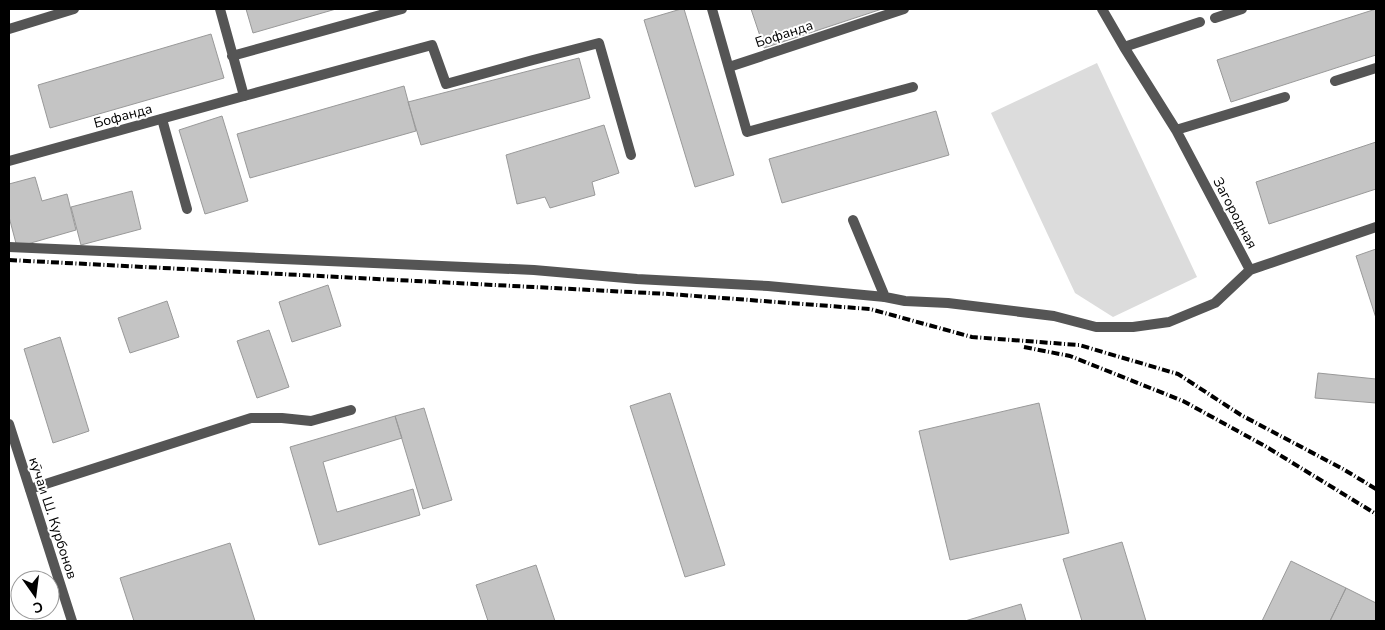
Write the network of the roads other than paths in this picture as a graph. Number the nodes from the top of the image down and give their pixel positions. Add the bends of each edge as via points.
1 (74, 9) edge
2 (220, 9) edge
3 (402, 9) edge
4 (712, 9) edge
5 (904, 9) edge
6 (1102, 9) edge
7 (1242, 9) edge
8 (1215, 18) dead end
9 (1200, 22) dead end
10 (9, 29) edge
11 (1124, 47) junction
12 (232, 56) junction
13 (729, 67) junction
14 (1376, 68) edge
15 (1335, 81) dead end
16 (913, 86) dead end
17 (244, 96) junction
18 (1285, 97) dead end
19 (162, 119) junction
20 (1176, 130) junction
21 (630, 155) dead end
22 (9, 161) edge
23 (187, 209) dead end
24 (853, 220) dead end
25 (1376, 227) edge
26 (9, 246) edge
27 (1250, 270) junction
28 (885, 297) junction
29 (351, 410) dead end
30 (9, 424) edge
31 (30, 489) junction
32 (72, 621) edge

1 - 10 street
2 - 12 street
3 - 12 street
4 - 13 street
5 - 13 street, Бофанда
6 - 11 street, Загородная
7 - 8 street
9 - 11 street
11 - 20 street, Загородная
12 - 17 street
13 - 16 street via 747,132
14 - 15 street
17 - 19 street, Бофанда
17 - 21 street, Бофанда via 432,45 446,84 600,43
18 - 20 street
19 - 22 street, Бофанда
19 - 23 street
20 - 27 street, Загородная
24 - 28 street
25 - 27 street, Загородная
26 - 28 street via 534,270
27 - 28 street via 1215,303 1169,322 1133,327 1096,327 1054,316
29 - 31 street via 311,421 251,418
30 - 31 street, кӯчаи Ш. Курбонов
31 - 32 street, кӯчаи Ш. Курбонов

